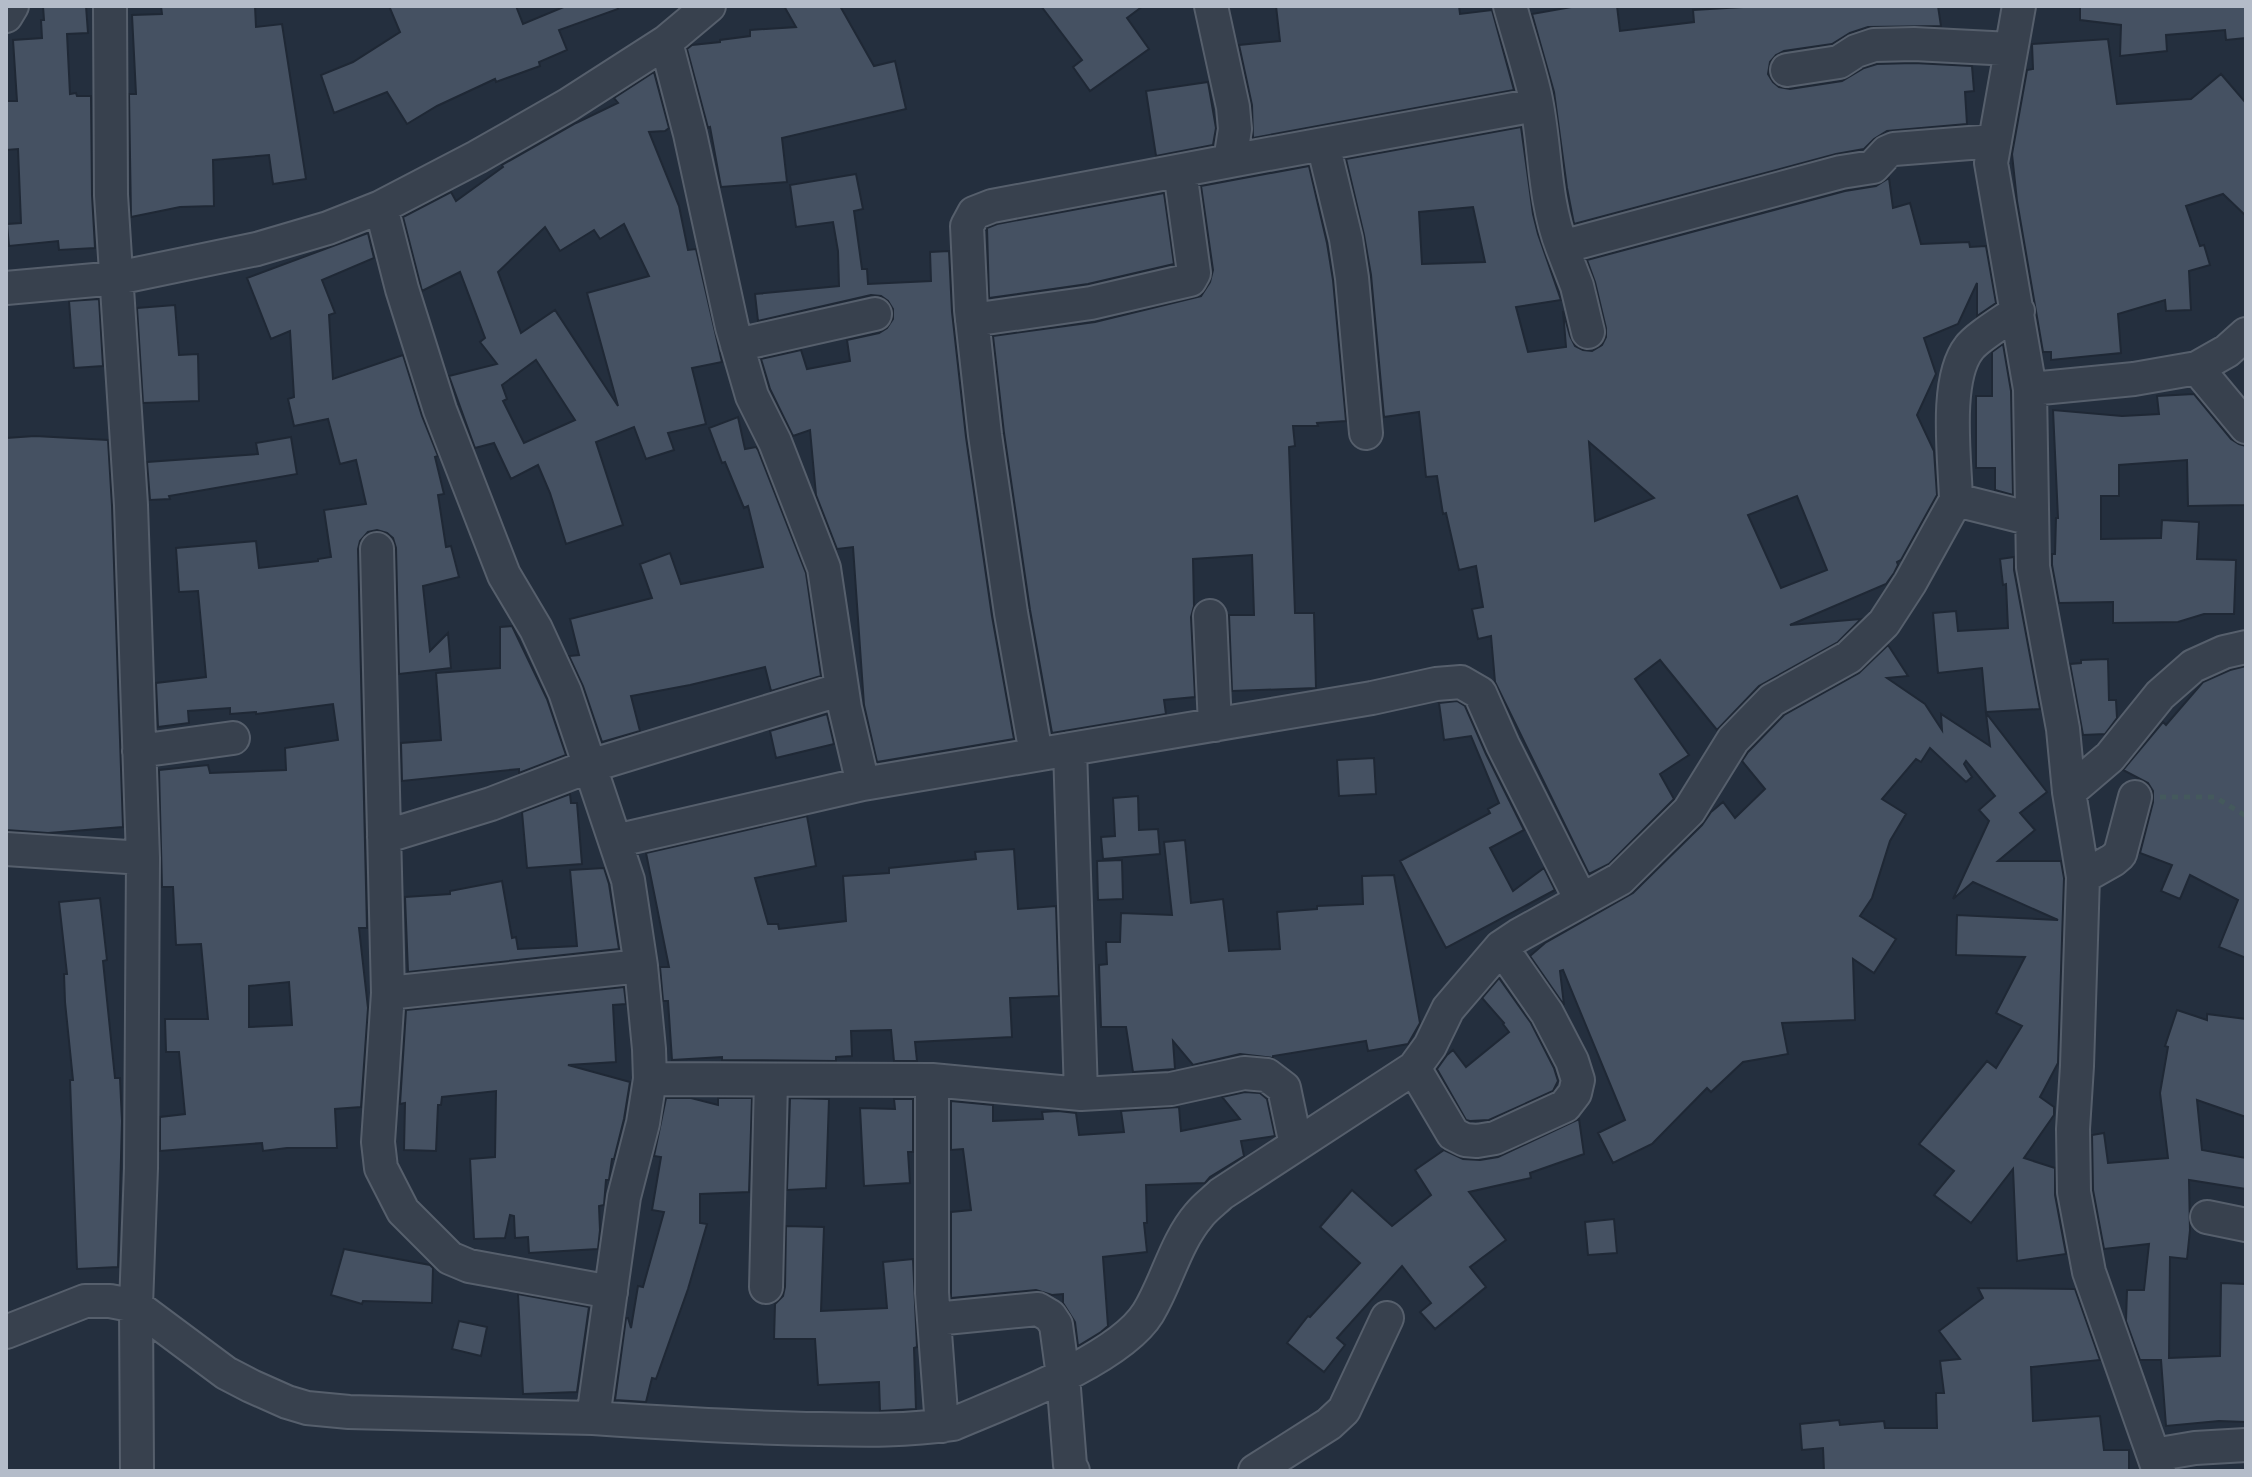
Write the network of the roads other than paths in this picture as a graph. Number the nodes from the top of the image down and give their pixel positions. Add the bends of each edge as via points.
1 (12, 6) edge
2 (110, 6) edge
3 (709, 6) edge
4 (1211, 6) edge
5 (1510, 6) edge
6 (2019, 6) edge
7 (6, 16) edge
8 (666, 42) junction
9 (2011, 49) junction
10 (1787, 70) dead end
11 (1536, 105) junction
12 (1995, 141) junction
13 (1323, 144) junction
14 (1230, 161) junction
15 (1180, 171) junction
16 (381, 207) junction
17 (1562, 247) junction
18 (117, 278) junction
19 (6, 288) edge
20 (2018, 311) junction
21 (875, 314) dead end
22 (972, 320) junction
23 (1588, 332) dead end
24 (2246, 334) edge
25 (737, 345) junction
26 (2197, 368) junction
27 (2030, 389) junction
28 (2246, 427) edge
29 (1366, 433) dead end
30 (1956, 500) junction
31 (2032, 519) junction
32 (377, 549) dead end
33 (1210, 616) dead end
34 (2246, 647) edge
35 (842, 689) junction
36 (1215, 725) junction
37 (233, 738) dead end
38 (1070, 749) junction
39 (139, 751) junction
40 (1036, 754) junction
41 (590, 766) junction
42 (863, 784) junction
43 (2069, 792) junction
44 (2135, 797) road end
45 (384, 837) junction
46 (615, 841) junction
47 (6, 849) edge
48 (143, 858) junction
49 (2083, 877) junction
50 (1577, 891) junction
51 (1501, 947) junction
52 (641, 966) junction
53 (388, 993) junction
54 (1414, 1068) junction
55 (650, 1079) junction
56 (932, 1080) junction
57 (771, 1081) junction
58 (1081, 1094) junction
59 (1296, 1145) junction
60 (2207, 1217) dead end
61 (2246, 1225) edge
62 (766, 1287) dead end
63 (611, 1292) junction
64 (136, 1306) junction
65 (1387, 1318) dead end
66 (935, 1319) junction
67 (6, 1332) edge
68 (1063, 1376) junction
69 (593, 1418) junction
70 (942, 1426) junction
71 (2246, 1445) edge
72 (2156, 1463) edge
73 (137, 1471) edge
74 (1073, 1471) edge
75 (1255, 1471) edge

1 - 7 street
2 - 18 street
3 - 8 street
4 - 14 street via 1233,107
5 - 11 street
6 - 9 street
8 - 16 street via 555,112
8 - 25 street
9 - 10 street via 1874,45 1839,62
9 - 12 street
11 - 13 street
11 - 17 street via 1545,177
12 - 17 street via 1894,149 1873,167
12 - 20 street via 1991,163
13 - 14 street
13 - 29 street via 1352,278
14 - 15 street
15 - 22 street via 974,213 967,226
15 - 22 street via 1194,273 1190,280 1091,303
16 - 18 street via 257,249
16 - 41 street via 423,357 469,487 504,575 565,692
17 - 23 street
18 - 19 street
18 - 39 street
20 - 27 street
20 - 30 street via 1969,347 1958,368 1953,399
21 - 25 street
22 - 40 street via 1011,613
24 - 26 street
25 - 35 street via 752,396 824,568
26 - 27 street
26 - 28 street
27 - 31 street
30 - 31 street
30 - 50 street via 1884,623 1849,657 1772,700 1733,740 1689,811 1620,879
31 - 43 street via 2033,567 2063,729
32 - 45 street
33 - 36 street
34 - 43 street via 2193,666 2160,695 2110,757
35 - 41 street
35 - 42 street
36 - 38 street
36 - 50 street via 1461,682 1480,693
37 - 39 street
38 - 40 street
38 - 58 street
39 - 48 street
40 - 42 street
41 - 45 street
41 - 46 street
42 - 46 street
43 - 49 street
44 - 49 street via 2120,854
45 - 53 street
46 - 52 street via 628,880
47 - 48 street
48 - 64 street
49 - 72 street via 2074,1192 2089,1272
50 - 51 street
51 - 54 street via 1448,1009
51 - 54 street via 1547,1013 1572,1061 1578,1080 1575,1093 1565,1106 1495,1138 1465,1140 1453,1134
52 - 53 street
52 - 55 street
53 - 63 street via 378,1142 381,1168 403,1211 450,1258 469,1266
54 - 59 street
55 - 57 street
55 - 63 street via 624,1197
56 - 57 street
56 - 58 street
56 - 66 street
57 - 62 street
58 - 59 street via 1171,1089 1244,1073 1267,1075 1284,1088
59 - 68 street via 1221,1194 1199,1215 1147,1315 1127,1338
60 - 61 street
63 - 69 street
64 - 67 street via 85,1301
64 - 69 street via 226,1373 307,1408
64 - 73 street
65 - 75 street via 1344,1410
66 - 68 street via 1038,1309 1056,1325
66 - 70 street
68 - 70 street
68 - 74 street
69 - 70 street via 742,1428 902,1431
71 - 72 street via 2195,1448

